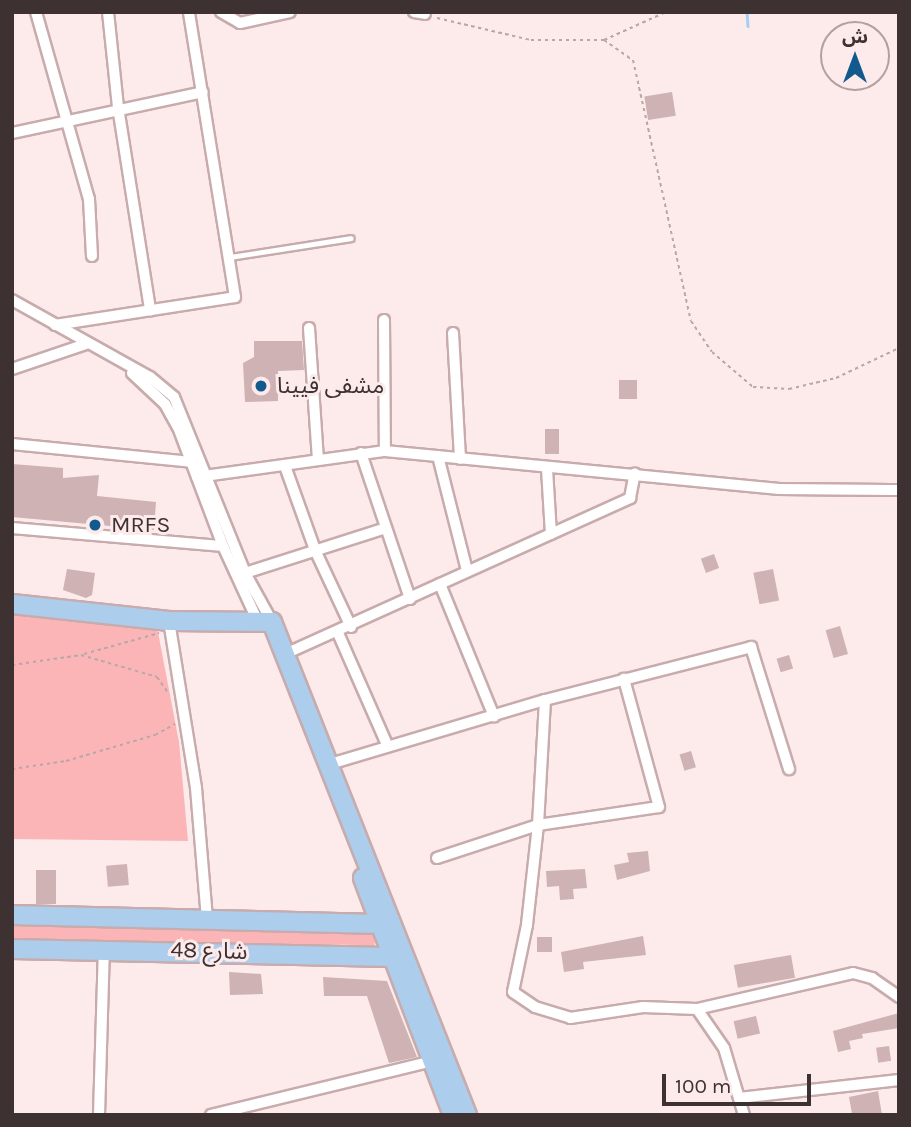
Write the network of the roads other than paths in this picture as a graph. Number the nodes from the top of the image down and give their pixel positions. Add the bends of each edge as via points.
1 (36, 12) edge
2 (108, 12) edge
3 (189, 12) edge
4 (221, 12) edge
5 (290, 12) edge
6 (203, 92) junction
7 (118, 107) junction
8 (69, 119) junction
9 (12, 133) edge
10 (351, 238) dead end
11 (92, 257) dead end
12 (230, 257) junction
13 (12, 300) edge
14 (150, 310) junction
15 (384, 320) dead end
16 (55, 325) junction
17 (309, 328) dead end
18 (453, 333) dead end
19 (86, 344) junction
20 (127, 368) junction
21 (12, 369) edge
22 (12, 444) edge
23 (385, 451) junction
24 (361, 453) junction
25 (438, 456) junction
26 (460, 459) junction
27 (318, 460) junction
28 (191, 462) junction
29 (285, 466) junction
30 (547, 469) junction
31 (635, 473) junction
32 (202, 476) junction
33 (899, 490) edge
34 (12, 528) edge
35 (386, 528) junction
36 (551, 534) junction
37 (223, 546) junction
38 (316, 550) junction
39 (467, 571) junction
40 (245, 573) junction
41 (440, 584) junction
42 (410, 599) junction
43 (12, 604) edge
44 (169, 621) junction
45 (266, 624) junction
46 (351, 627) junction
47 (338, 633) junction
48 (285, 654) junction
49 (624, 679) junction
50 (545, 700) junction
51 (494, 716) junction
52 (388, 747) junction
53 (330, 764) junction
54 (789, 769) dead end
55 (538, 825) junction
56 (437, 858) dead end
57 (12, 915) edge
58 (206, 920) junction
59 (386, 924) junction
60 (12, 949) edge
61 (104, 949) junction
62 (399, 957) junction
63 (899, 997) edge
64 (698, 1009) junction
65 (432, 1060) junction
66 (899, 1080) edge
67 (739, 1098) junction
68 (242, 1110) edge
69 (99, 1115) edge
70 (211, 1115) edge
71 (453, 1115) edge
72 (467, 1115) edge
73 (744, 1115) edge

1 - 8 street
2 - 7 street
3 - 6 street
4 - 5 street via 240,23
6 - 7 street
6 - 12 street
7 - 8 street
7 - 14 street
8 - 9 street
8 - 11 street via 89,199
10 - 12 lane
12 - 14 street via 235,297
13 - 16 street
14 - 16 street
15 - 23 street
16 - 19 street
17 - 27 street
18 - 26 street
19 - 20 street
19 - 21 street
20 - 28 street via 165,404
20 - 32 street via 150,377 174,397
22 - 28 street
23 - 24 street
23 - 25 street
24 - 27 street
24 - 35 street
25 - 26 street
25 - 39 street
26 - 30 street
27 - 29 street
28 - 32 street
29 - 32 street
29 - 38 street
30 - 31 street
30 - 36 street
31 - 33 street via 779,489
31 - 36 street via 630,498
32 - 37 street
32 - 40 street
34 - 37 street
35 - 38 street
35 - 42 street
36 - 39 street
37 - 45 street
38 - 40 street
38 - 46 street
39 - 41 street
40 - 45 street
41 - 42 street
41 - 51 street
42 - 46 street
43 - 44 main road
44 - 45 main road
44 - 58 street via 196,788
45 - 48 main road
45 - 59 main road
46 - 47 street
47 - 48 street
47 - 52 street
48 - 53 main road
49 - 50 street
49 - 54 street via 751,647
49 - 55 street via 659,807
50 - 51 street
50 - 55 street
51 - 52 street
52 - 53 street
53 - 59 main road
55 - 56 street
55 - 64 street via 527,925 513,992 535,1007 570,1018 643,1007
57 - 58 main road, 48 شارع
58 - 59 main road, 48 شارع
59 - 62 main road
60 - 61 main road, 48 شارع
61 - 62 main road, 48 شارع
61 - 69 street
62 - 65 main road
62 - 72 main road
63 - 64 street via 873,978 853,972
64 - 67 street via 724,1048
65 - 68 street
65 - 71 main road
66 - 67 street
67 - 73 street
68 - 70 street

